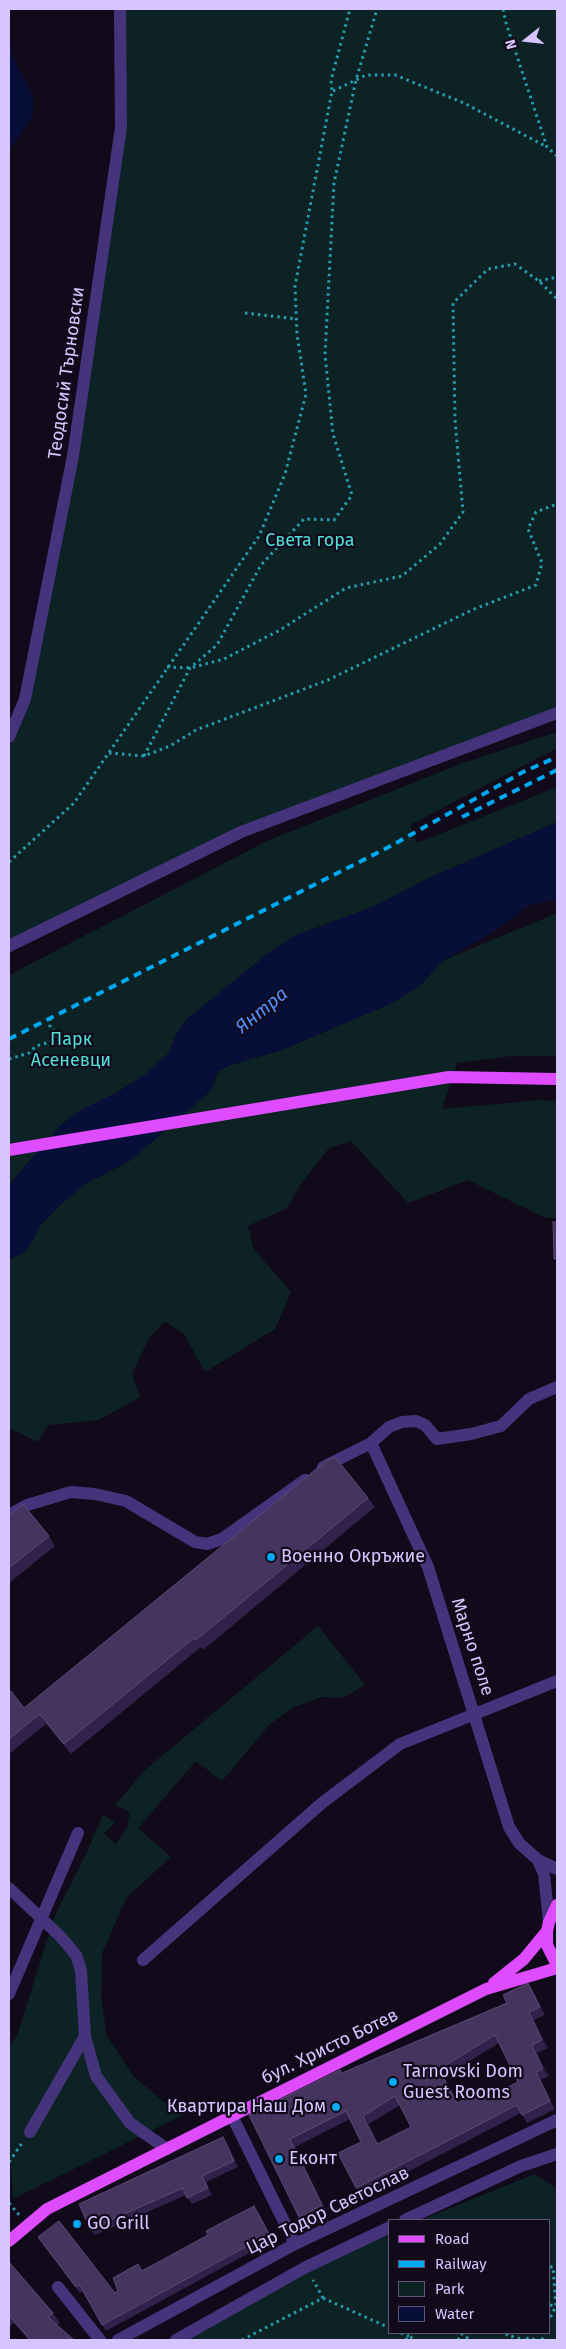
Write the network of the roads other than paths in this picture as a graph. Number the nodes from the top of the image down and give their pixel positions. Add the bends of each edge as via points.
1 (120, 9) edge
2 (557, 713) edge
3 (9, 736) edge
4 (9, 946) edge
5 (557, 1079) edge
6 (9, 1150) edge
7 (557, 1387) edge
8 (371, 1443) junction
9 (9, 1515) edge
10 (557, 1681) edge
11 (475, 1714) junction
12 (78, 1833) dead end
13 (538, 1860) junction
14 (557, 1869) edge
15 (9, 1890) edge
16 (557, 1905) edge
17 (41, 1918) junction
18 (548, 1926) junction
19 (143, 1960) dead end
20 (557, 1967) edge
21 (486, 1990) junction
22 (9, 1994) edge
23 (85, 2036) junction
24 (232, 2116) junction
25 (557, 2120) edge
26 (30, 2132) road end
27 (167, 2149) junction
28 (557, 2154) edge
29 (407, 2219) edge
30 (388, 2228) edge
31 (9, 2241) edge
32 (295, 2244) junction
33 (58, 2287) dead end
34 (100, 2340) edge
35 (118, 2340) edge
36 (176, 2340) edge

1 - 3 street, Теодосий Търновски via 121,127 74,456 25,699
2 - 4 street via 241,832
5 - 6 main road via 449,1077
7 - 8 street via 529,1399 501,1426 438,1439 425,1425 416,1421 402,1422 390,1427
8 - 9 street via 328,1464 222,1539 207,1544 195,1542 126,1501 95,1494 71,1492 27,1505
8 - 11 street, Марно поле via 428,1567
10 - 11 street
11 - 13 street, Марно поле via 509,1827
11 - 19 street via 400,1744 322,1803
12 - 17 street
13 - 14 street, Марно поле
13 - 18 street via 544,1874
15 - 17 street
16 - 18 main road, бул. Христо Ботев
17 - 22 street
17 - 23 street via 76,1955 81,1970
18 - 20 main road via 547,1944
18 - 21 main road, бул. Христо Ботев via 524,1959
20 - 21 main road, бул. Христо Ботев
21 - 24 main road, бул. Христо Ботев
23 - 26 street
23 - 27 street via 96,2076 130,2123
24 - 27 main road, бул. Христо Ботев
24 - 32 street
25 - 32 street, Цар Тодор Светослав
27 - 31 main road, бул. Христо Ботев via 47,2209
28 - 29 street via 521,2166
30 - 36 street via 306,2267
32 - 35 street, Цар Тодор Светослав
33 - 34 street

